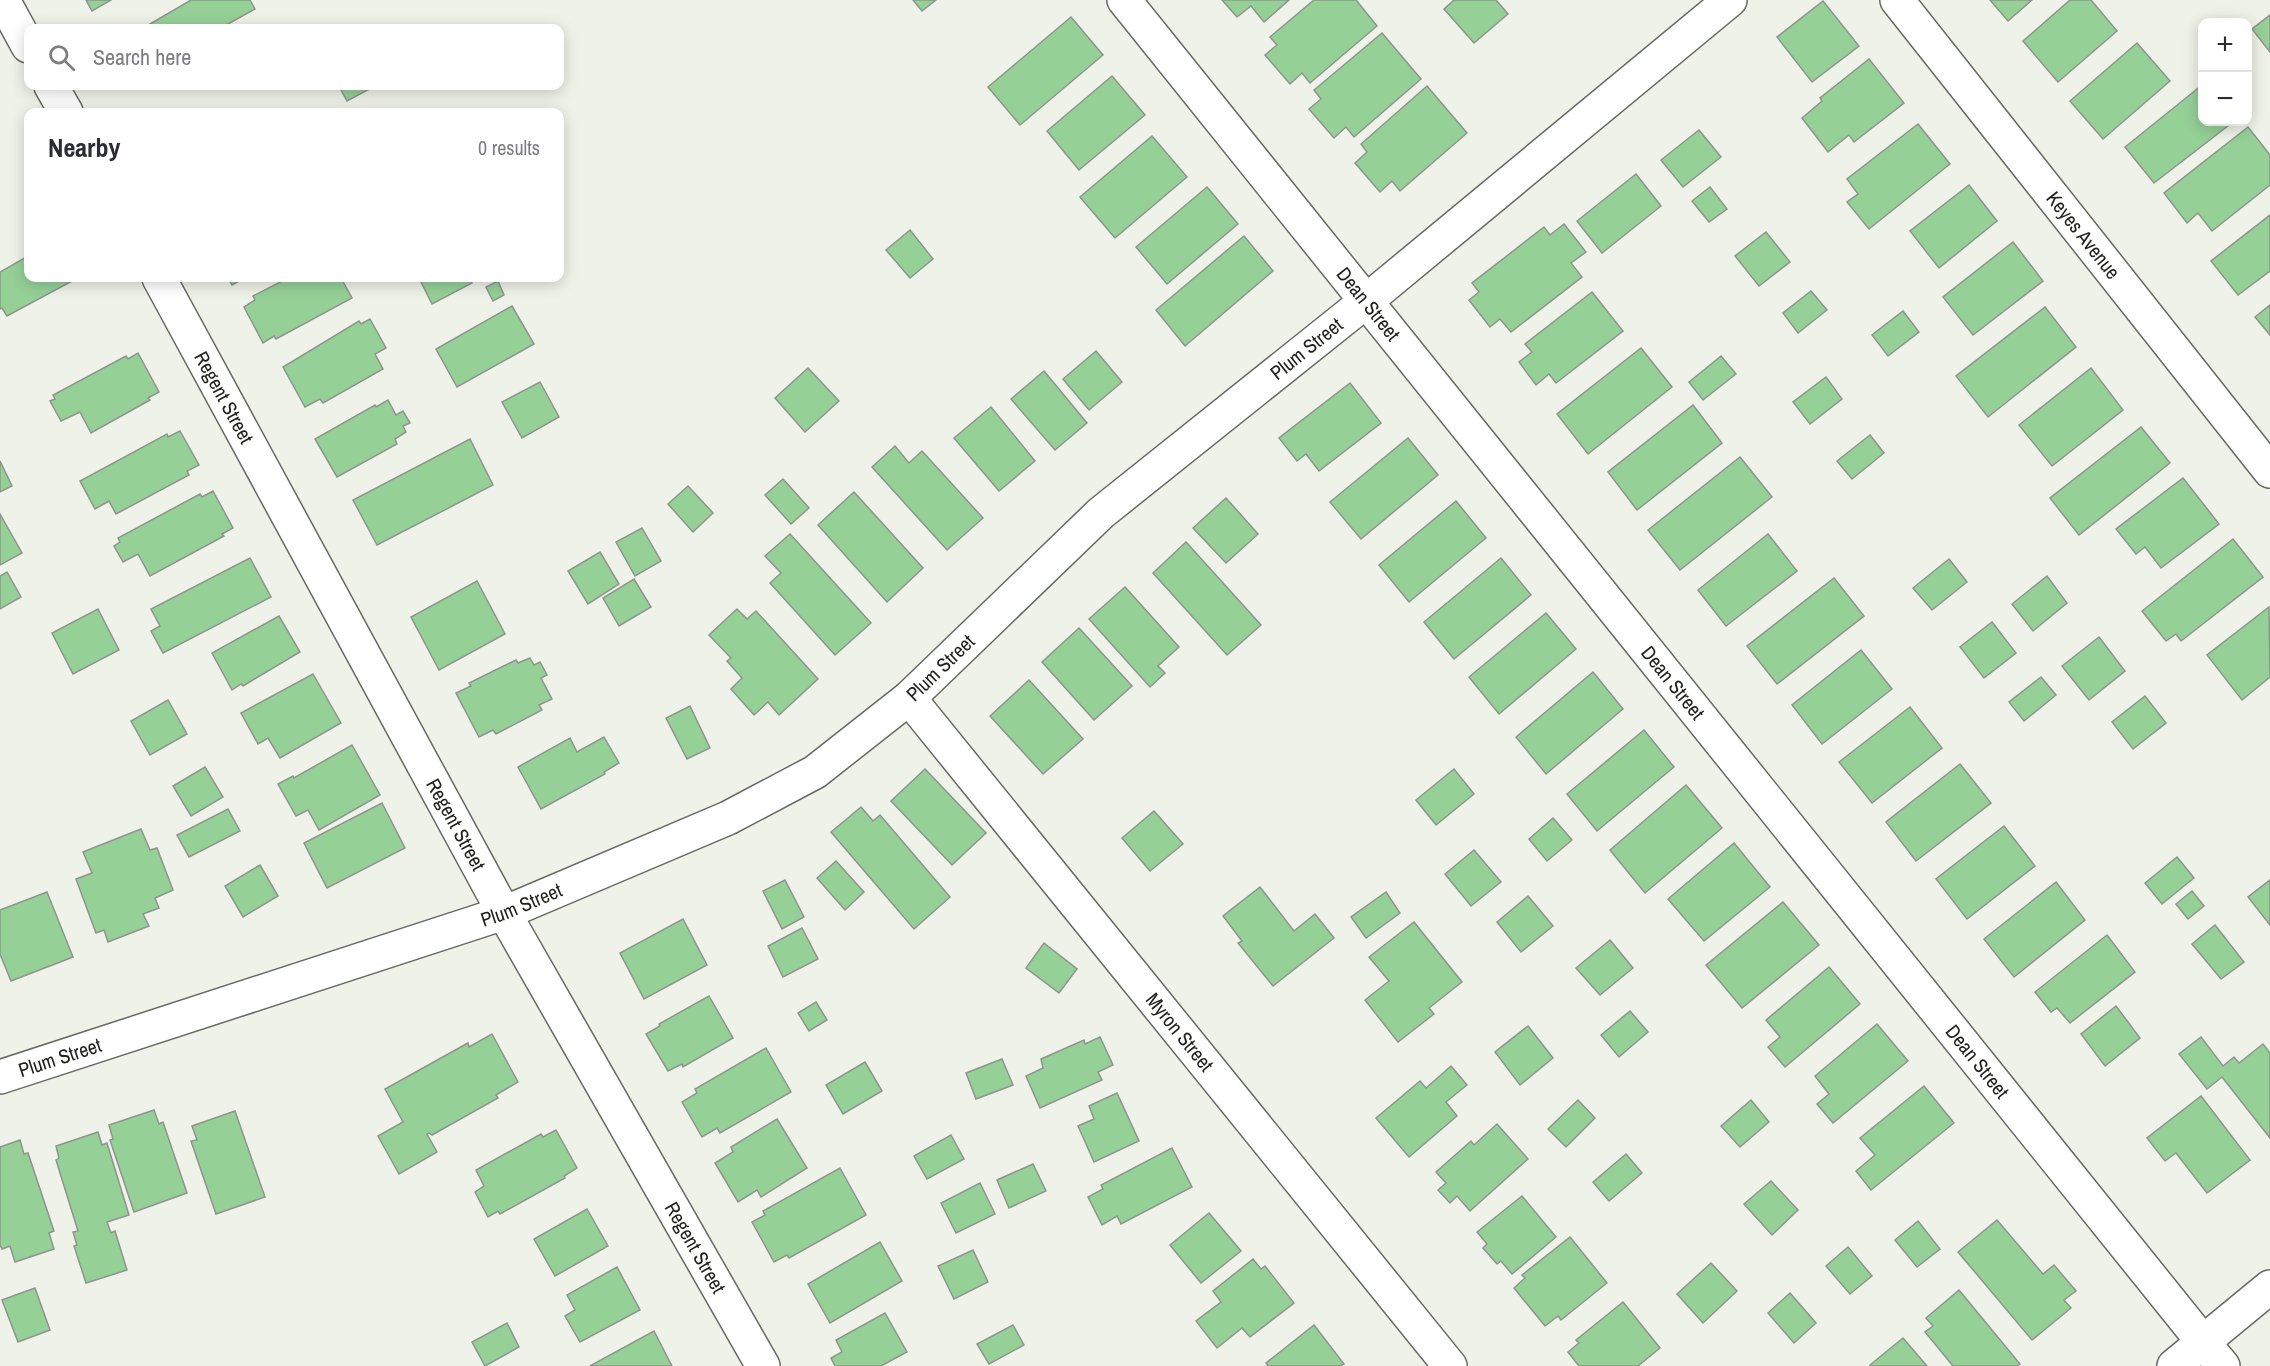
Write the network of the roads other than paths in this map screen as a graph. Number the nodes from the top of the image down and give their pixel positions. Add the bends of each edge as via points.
1 (3, 0) edge
2 (1124, 0) edge
3 (1730, 0) edge
4 (1897, 0) edge
5 (24, 39) edge
6 (53, 90) edge
7 (64, 108) edge
8 (161, 282) edge
9 (1365, 302) junction
10 (2270, 471) edge
11 (909, 698) junction
12 (504, 913) junction
13 (0, 1077) edge
14 (2270, 1287) edge
15 (2213, 1354) edge
16 (764, 1366) edge
17 (1450, 1366) edge
18 (2174, 1366) edge

1 - 5 street
2 - 9 street, Dean Street
3 - 9 street, Plum Street
4 - 10 street, Keyes Avenue
6 - 7 street
8 - 12 street, Regent Street
9 - 11 street, Plum Street via 1101,513
9 - 15 street, Dean Street
11 - 12 street, Plum Street via 806,777 728,818
11 - 17 street, Myron Street
12 - 13 street, Plum Street
12 - 16 street, Regent Street
14 - 15 street
15 - 18 street

